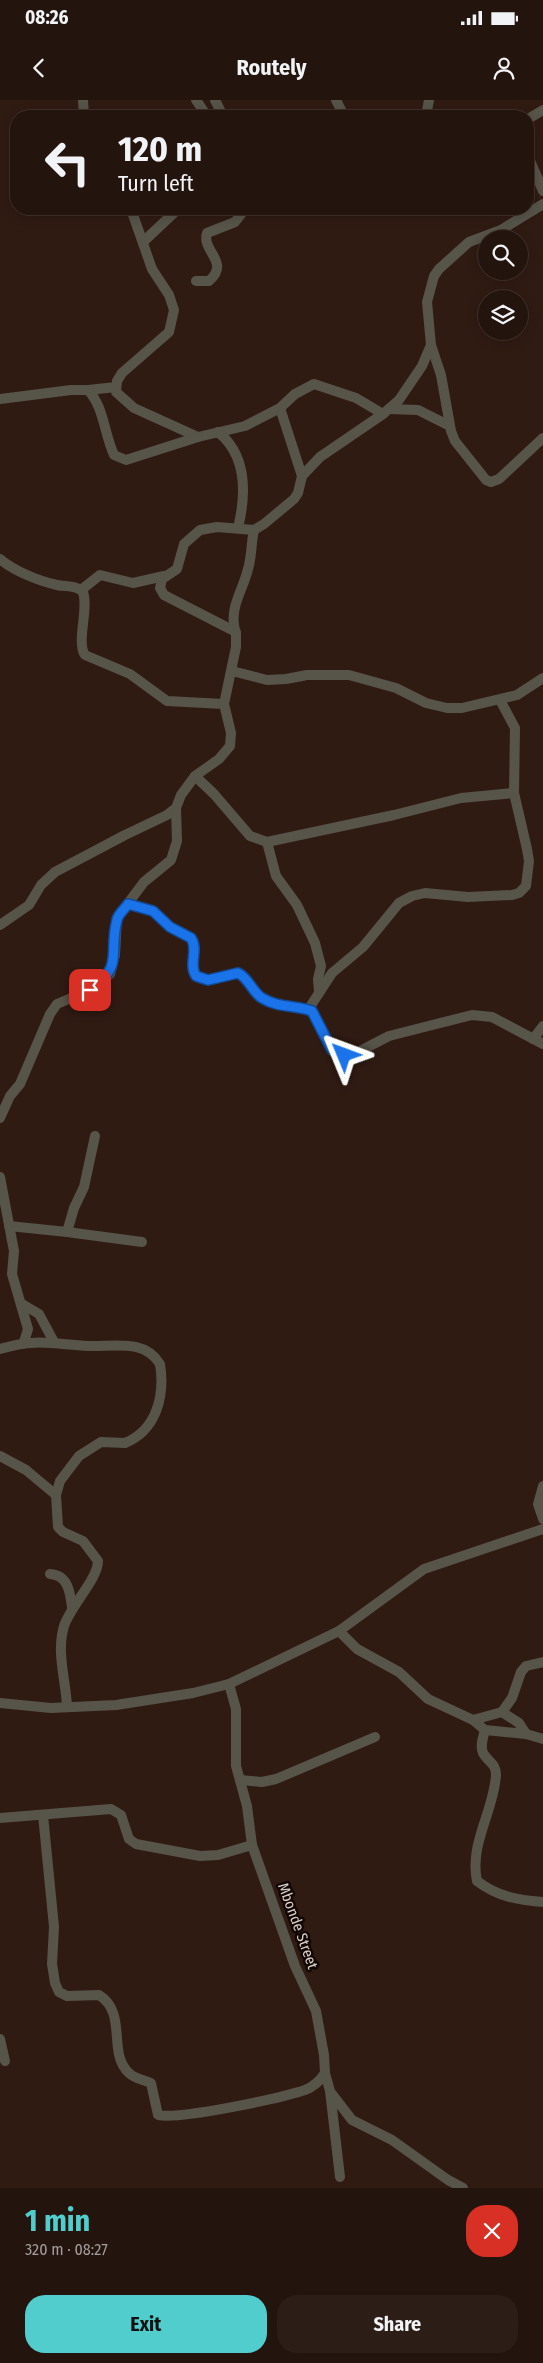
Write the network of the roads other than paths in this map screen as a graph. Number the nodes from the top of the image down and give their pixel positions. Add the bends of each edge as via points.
1 (534, 170) edge
2 (543, 191) edge
3 (133, 215) edge
4 (172, 215) edge
5 (240, 215) edge
6 (525, 215) edge
7 (144, 242) junction
8 (196, 281) dead end
9 (431, 344) junction
10 (116, 387) junction
11 (88, 390) junction
12 (0, 399) edge
13 (280, 408) junction
14 (386, 411) junction
15 (450, 426) junction
16 (218, 432) junction
17 (198, 437) junction
18 (543, 438) edge
19 (302, 476) junction
20 (238, 528) junction
21 (254, 530) junction
22 (0, 560) edge
23 (164, 576) junction
24 (81, 590) junction
25 (235, 630) junction
26 (232, 671) junction
27 (543, 678) edge
28 (500, 700) junction
29 (224, 704) junction
30 (194, 776) junction
31 (514, 792) junction
32 (176, 808) junction
33 (267, 842) junction
34 (128, 904) junction
35 (0, 925) edge
36 (320, 992) junction
37 (308, 1010) junction
38 (543, 1026) edge
39 (533, 1039) junction
40 (543, 1044) edge
41 (0, 1118) edge
42 (95, 1136) dead end
43 (0, 1177) edge
44 (10, 1226) junction
45 (67, 1232) junction
46 (142, 1242) dead end
47 (22, 1304) junction
48 (24, 1342) junction
49 (54, 1342) junction
50 (0, 1349) edge
51 (0, 1456) edge
52 (543, 1486) edge
53 (56, 1495) junction
54 (543, 1519) edge
55 (543, 1529) edge
56 (50, 1574) dead end
57 (72, 1607) junction
58 (338, 1631) junction
59 (543, 1662) edge
60 (229, 1684) junction
61 (0, 1703) edge
62 (67, 1707) junction
63 (502, 1712) junction
64 (473, 1720) junction
65 (485, 1730) junction
66 (526, 1734) junction
67 (375, 1737) dead end
68 (543, 1739) edge
69 (241, 1780) junction
70 (43, 1815) junction
71 (0, 1818) edge
72 (252, 1845) junction
73 (543, 1902) edge
74 (0, 2039) edge
75 (5, 2061) dead end
76 (325, 2073) junction
77 (330, 2091) junction
78 (340, 2177) dead end
79 (463, 2188) edge

1 - 2 street
3 - 7 street
4 - 7 street
5 - 8 street via 235,222 207,233 217,273 209,281
6 - 9 street via 501,230 469,242 439,269 427,302
7 - 10 street via 155,277 172,301 172,322 162,340 122,373
9 - 14 street via 413,380 399,400
9 - 15 street via 446,393
10 - 11 street
10 - 17 street via 119,396 134,408
11 - 12 street
11 - 17 street via 96,399 114,455 122,459 130,460
13 - 14 street via 300,390 314,384
13 - 16 street via 245,426
13 - 19 street
14 - 15 street via 418,410
14 - 19 street via 320,457
15 - 18 street via 466,456 491,482
16 - 17 street
16 - 20 street via 233,448 241,472 243,504
19 - 21 street via 294,499
20 - 21 street
20 - 23 street via 206,528 194,533 182,549 177,569
21 - 25 street via 248,570 235,607
22 - 24 street via 36,578
23 - 24 street via 134,583 100,575
23 - 25 street via 160,582 164,595
24 - 29 street via 85,600 82,647 86,655 130,674 167,700
25 - 26 street via 237,640
26 - 28 street via 267,680 349,675 396,688 426,704 447,708
26 - 29 street
27 - 28 street via 526,690
28 - 31 street via 515,728
29 - 30 street via 231,733 230,746 219,759
30 - 32 street
30 - 33 street via 250,836
31 - 33 street via 461,798
31 - 36 street via 529,861 523,890 512,895 490,897 425,893 412,896 391,910 363,946 339,966
32 - 34 street via 176,841 171,860 144,882
32 - 35 street via 56,872 41,886 29,905
33 - 36 street via 276,876 297,905 315,943 321,966
34 - 37 street via 153,911 170,927 191,938 195,948 192,966 199,977 208,980 238,973 256,994 266,1000
34 - 41 street via 117,918 115,955 110,974 90,990 57,1004 20,1084 10,1096
36 - 37 street
37 - 39 street via 315,1014 332,1050 344,1055 360,1051 389,1036 472,1015 492,1017
38 - 39 street
39 - 40 street
42 - 45 street via 84,1188
43 - 44 street
44 - 45 street
44 - 47 street via 14,1251 12,1274
45 - 46 street
47 - 48 street via 28,1329
47 - 49 street via 39,1314
48 - 49 street
48 - 50 street
49 - 53 street via 138,1347 157,1359 162,1378 157,1410 148,1425 129,1441 118,1444 101,1442 79,1456 60,1481
51 - 53 street via 26,1470
52 - 54 street via 538,1504
53 - 57 street via 58,1527 83,1541 98,1561 95,1575
55 - 58 street via 424,1569
56 - 57 street via 62,1577 66,1582
57 - 62 street via 60,1647
58 - 60 street
58 - 64 street via 371,1658 400,1672 428,1699
59 - 63 street via 526,1666 521,1672 512,1698
60 - 62 street via 149,1701
60 - 69 street, Mbonde Street via 236,1710 236,1766
61 - 62 street
63 - 64 street
63 - 66 street via 519,1723
64 - 65 street
65 - 66 street
65 - 73 street via 483,1753 495,1766 496,1773 478,1845 477,1881 496,1893 521,1902
66 - 68 street
67 - 69 street via 276,1778 262,1782
69 - 72 street, Mbonde Street
70 - 71 street
70 - 72 street via 111,1809 121,1815 132,1843 200,1856 218,1855
70 - 76 street via 54,1927 52,1968 56,1988 67,1996 99,1995 107,2002 117,2023 122,2063 132,2076 151,2083 158,2114 210,2111 289,2094 314,2085
72 - 76 street, Mbonde Street via 295,1966 316,2011
74 - 75 street
76 - 77 street, Mbonde Street
77 - 78 street, Mbonde Street
77 - 79 street via 352,2120 392,2140

